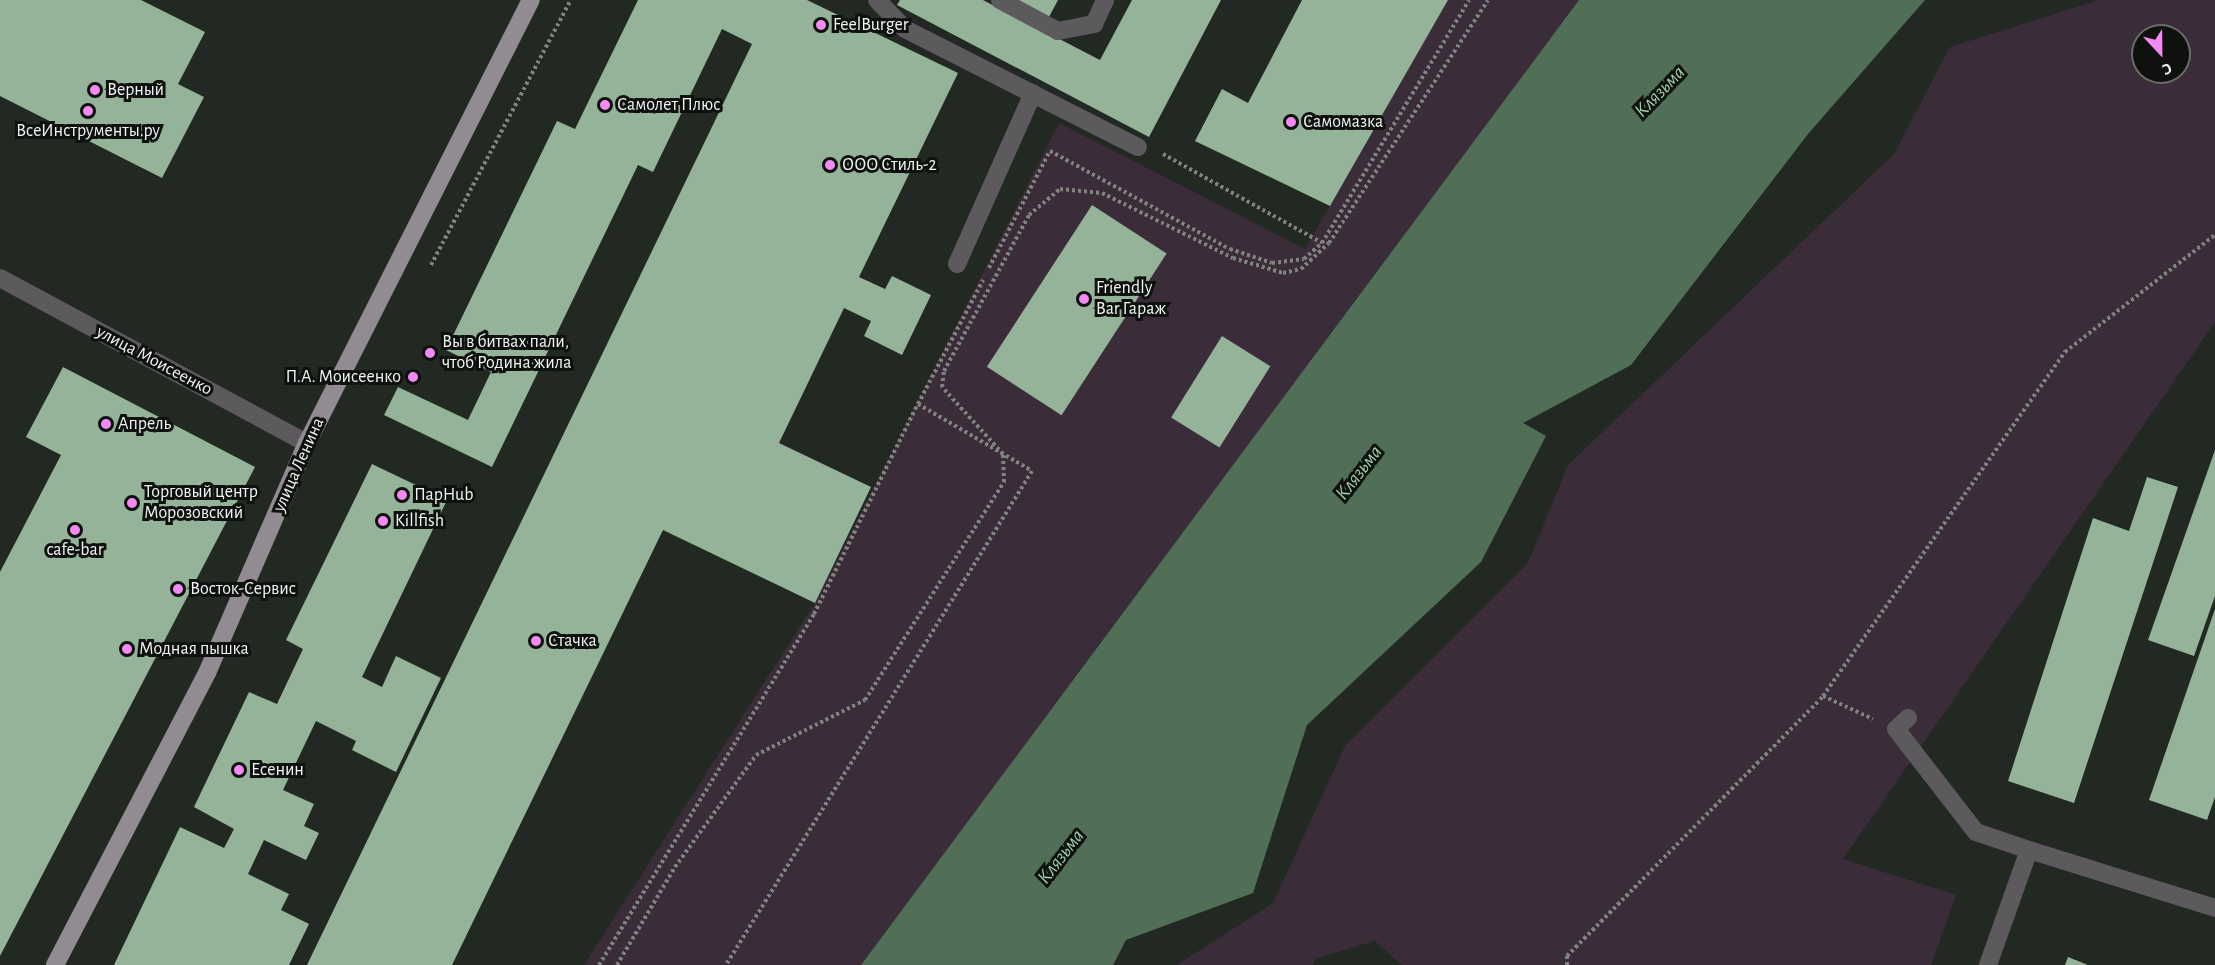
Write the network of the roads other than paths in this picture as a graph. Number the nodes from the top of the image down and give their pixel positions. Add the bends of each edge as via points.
1 (531, 0) edge
2 (877, 0) edge
3 (1000, 0) edge
4 (1106, 0) edge
5 (1033, 93) junction
6 (1138, 147) dead end
7 (957, 264) dead end
8 (0, 278) edge
9 (307, 443) junction
10 (1902, 723) road end
11 (2029, 850) junction
12 (2215, 908) edge
13 (55, 965) edge
14 (1988, 965) edge

1 - 9 main road, улица Ленина
2 - 5 street via 905,29
3 - 4 street via 1058,31 1094,24
5 - 6 street
5 - 7 street
8 - 9 street, улица Моисеенко
9 - 13 main road, улица Ленина via 207,673
10 - 11 street via 1976,832
11 - 12 street
11 - 14 street

